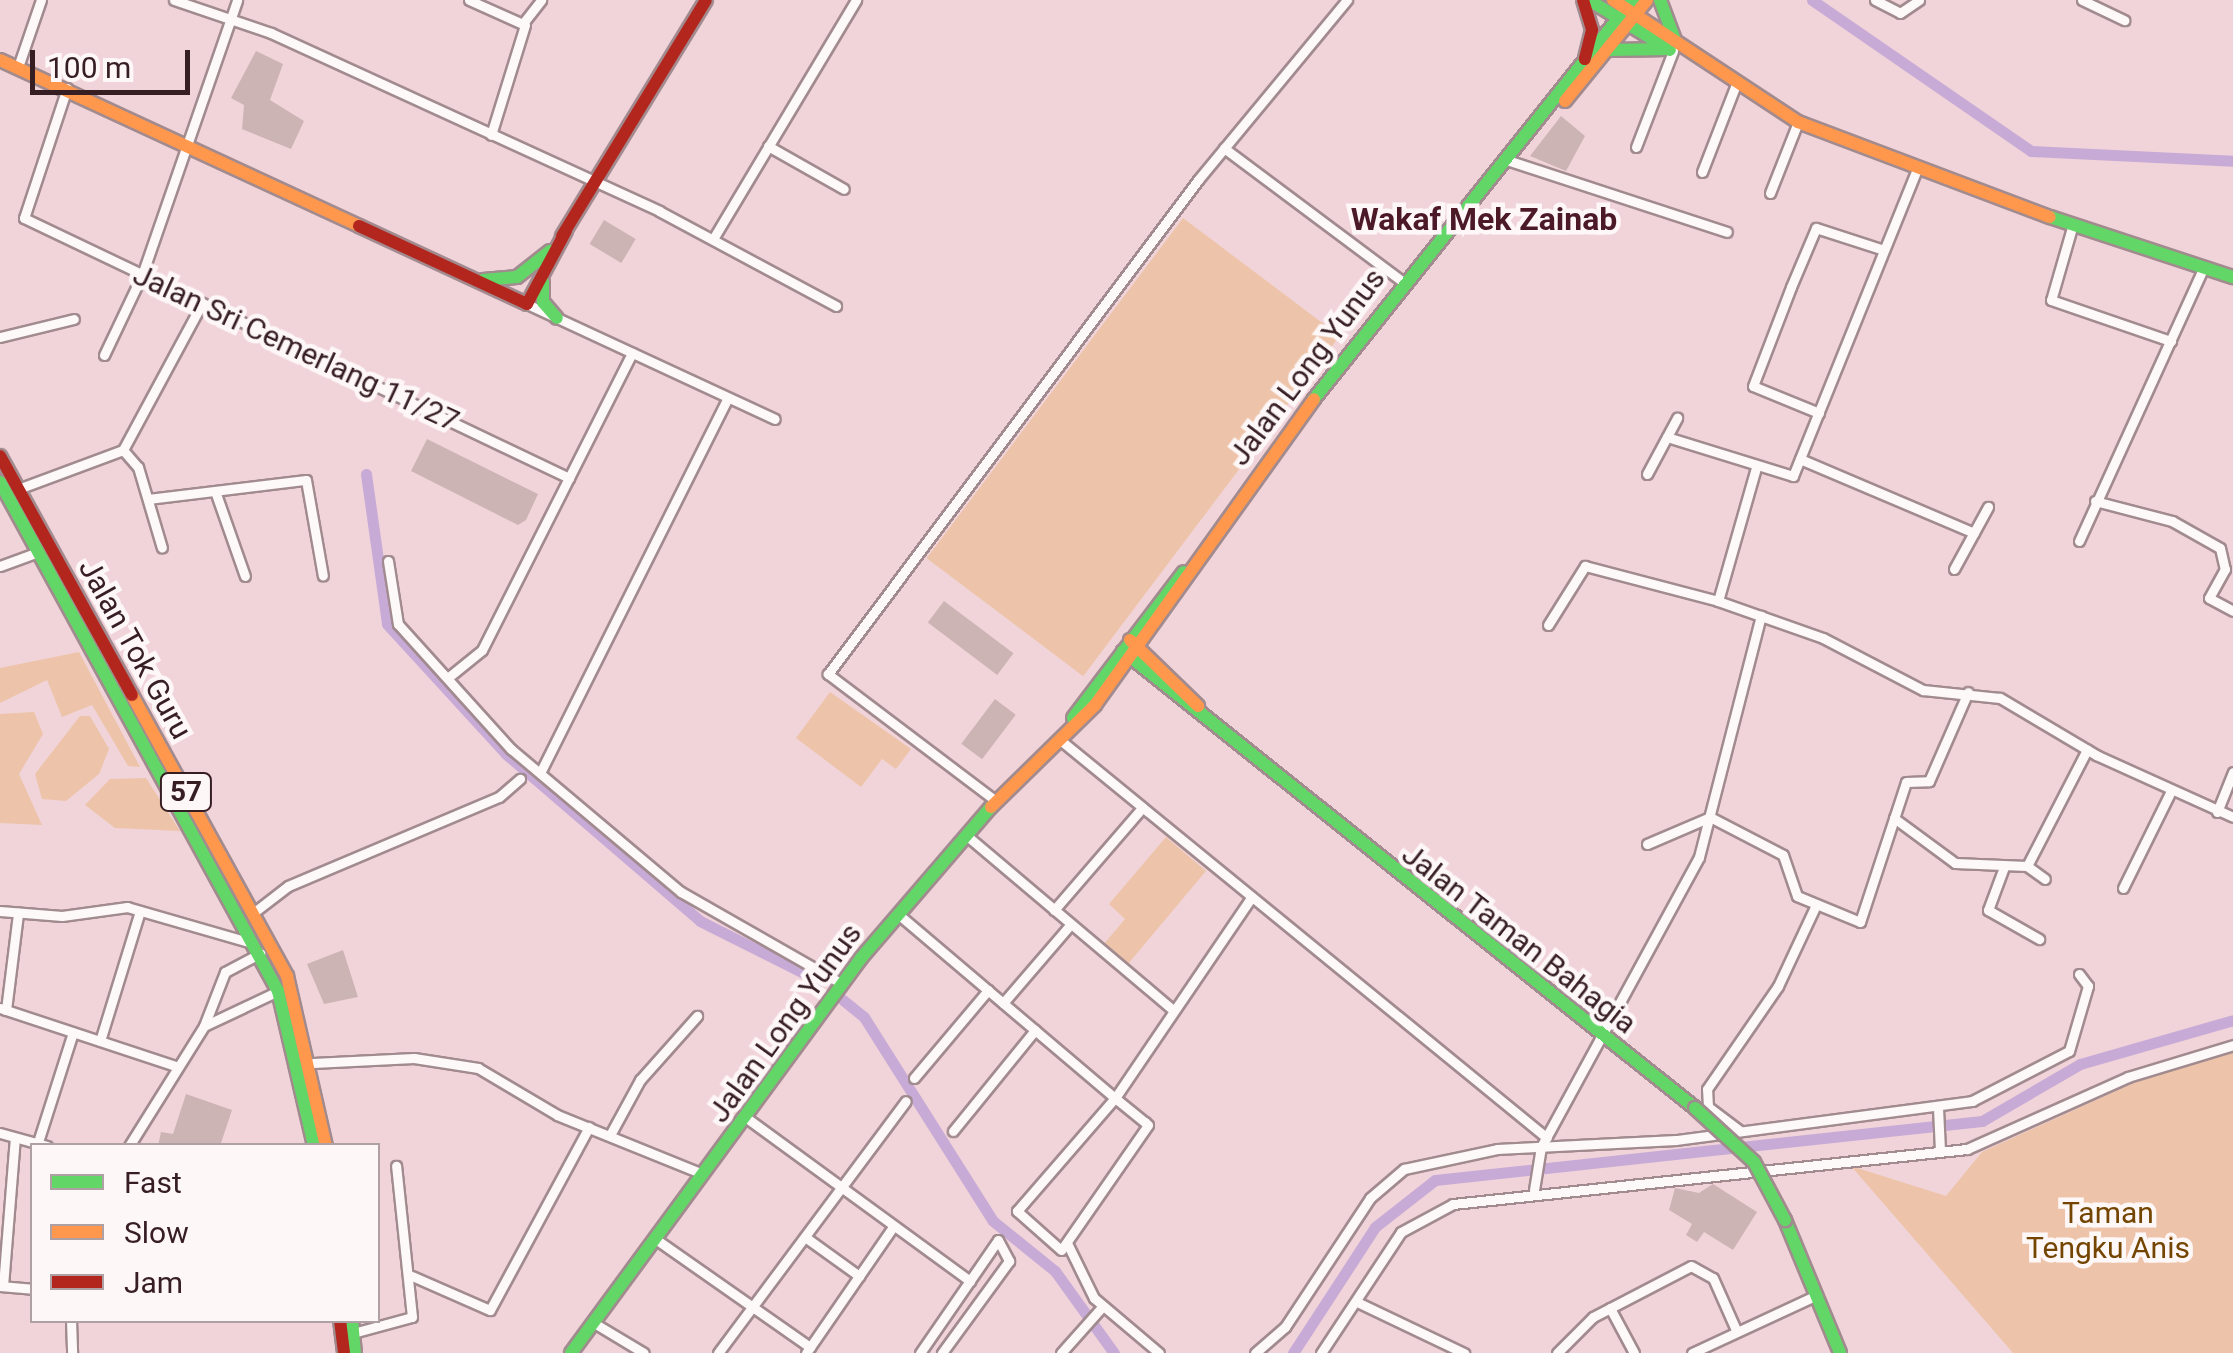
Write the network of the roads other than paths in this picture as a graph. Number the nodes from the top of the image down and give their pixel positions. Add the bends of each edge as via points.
1 (41, 0) edge
2 (174, 0) edge
3 (237, 0) edge
4 (468, 0) edge
5 (542, 0) edge
6 (706, 0) edge
7 (856, 0) edge
8 (1348, 0) edge
9 (1586, 0) edge
10 (1612, 0) edge
11 (1647, 0) edge
12 (1660, 0) edge
13 (1876, 0) edge
14 (1919, 0) edge
15 (2082, 0) edge
16 (1629, 13) edge
17 (231, 18) junction
18 (2124, 20) dead end
19 (524, 22) junction
20 (1673, 47) junction
21 (1608, 50) junction
22 (0, 60) edge
23 (1583, 64) junction
24 (18, 67) junction
25 (1735, 87) junction
26 (66, 88) junction
27 (1546, 118) junction
28 (1798, 122) junction
29 (492, 135) junction
30 (188, 142) junction
31 (768, 146) junction
32 (1636, 146) dead end
33 (1224, 148) junction
34 (1510, 160) junction
35 (1916, 170) junction
36 (1702, 172) dead end
37 (594, 184) junction
38 (844, 188) dead end
39 (1770, 192) dead end
40 (2074, 224) junction
41 (566, 232) junction
42 (1726, 232) dead end
43 (713, 240) junction
44 (1884, 250) junction
45 (550, 251) junction
46 (2204, 266) junction
47 (546, 270) junction
48 (142, 275) junction
49 (2233, 276) edge
50 (476, 279) junction
51 (1402, 281) junction
52 (524, 302) junction
53 (202, 303) junction
54 (836, 306) dead end
55 (557, 318) junction
56 (74, 319) dead end
57 (0, 337) edge
58 (2171, 341) junction
59 (632, 354) junction
60 (104, 355) dead end
61 (728, 398) junction
62 (1818, 413) junction
63 (1677, 418) dead end
64 (776, 419) dead end
65 (1666, 437) junction
66 (124, 450) junction
67 (0, 456) edge
68 (1800, 458) junction
69 (1756, 468) junction
70 (1647, 474) dead end
71 (569, 478) junction
72 (0, 482) edge
73 (18, 488) junction
74 (215, 490) junction
75 (148, 500) junction
76 (2095, 500) junction
77 (1988, 507) dead end
78 (1974, 533) junction
79 (2079, 541) dead end
80 (162, 548) dead end
81 (38, 552) junction
82 (388, 560) dead end
83 (0, 566) edge
84 (1954, 569) dead end
85 (245, 576) dead end
86 (323, 576) dead end
87 (1718, 600) junction
88 (2233, 610) edge
89 (1762, 616) junction
90 (1548, 625) dead end
91 (1130, 648) junction
92 (450, 676) junction
93 (1968, 692) junction
94 (1059, 739) junction
95 (2087, 750) junction
96 (540, 772) junction
97 (2233, 772) edge
98 (520, 780) dead end
99 (2170, 793) junction
100 (996, 800) junction
101 (1142, 808) junction
102 (2217, 812) junction
103 (1710, 817) junction
104 (2233, 817) edge
105 (1894, 818) junction
106 (965, 834) junction
107 (1648, 844) dead end
108 (2027, 866) junction
109 (2004, 867) junction
110 (2045, 879) dead end
111 (2123, 888) dead end
112 (1251, 898) junction
113 (1815, 908) junction
114 (0, 910) edge
115 (1054, 910) junction
116 (140, 911) junction
117 (18, 913) junction
118 (253, 913) junction
119 (898, 914) junction
120 (1071, 924) junction
121 (2039, 939) dead end
122 (258, 948) junction
123 (2079, 974) dead end
124 (842, 984) junction
125 (278, 990) junction
126 (988, 990) junction
127 (1003, 1002) junction
128 (3, 1009) edge
129 (1174, 1011) junction
130 (696, 1016) dead end
131 (204, 1026) junction
132 (1035, 1030) junction
133 (73, 1032) junction
134 (1604, 1038) junction
135 (100, 1041) junction
136 (2233, 1045) edge
137 (313, 1062) junction
138 (175, 1066) junction
139 (914, 1078) dead end
140 (1116, 1098) junction
141 (906, 1101) dead end
142 (1938, 1113) junction
143 (748, 1119) junction
144 (589, 1127) junction
145 (1738, 1130) junction
146 (953, 1131) dead end
147 (0, 1133) edge
148 (610, 1135) junction
149 (15, 1138) junction
150 (38, 1143) edge
151 (42, 1143) edge
152 (131, 1143) edge
153 (313, 1143) edge
154 (326, 1143) edge
155 (1544, 1143) junction
156 (1940, 1150) junction
157 (396, 1166) dead end
158 (706, 1175) junction
159 (1535, 1185) junction
160 (840, 1191) junction
161 (892, 1227) junction
162 (805, 1237) junction
163 (657, 1240) junction
164 (1068, 1245) junction
165 (412, 1276) junction
166 (859, 1276) junction
167 (970, 1281) junction
168 (2, 1286) edge
169 (30, 1288) edge
170 (1816, 1295) junction
171 (1357, 1302) junction
172 (752, 1307) junction
173 (1102, 1307) junction
174 (1610, 1308) junction
175 (380, 1322) edge
176 (70, 1323) edge
177 (340, 1323) edge
178 (594, 1323) junction
179 (352, 1327) edge
180 (1736, 1330) junction
181 (928, 1341) junction
182 (808, 1350) edge
183 (1452, 1350) edge
184 (72, 1353) edge
185 (344, 1353) edge
186 (355, 1353) edge
187 (572, 1353) edge
188 (644, 1353) edge
189 (718, 1353) edge
190 (920, 1353) edge
191 (943, 1353) edge
192 (1061, 1353) edge
193 (1159, 1353) edge
194 (1255, 1353) edge
195 (1320, 1353) edge
196 (1464, 1353) edge
197 (1557, 1353) edge
198 (1634, 1353) edge
199 (1692, 1353) edge
200 (1840, 1353) edge

1 - 24 street
2 - 17 street
3 - 17 street
4 - 19 street
5 - 19 street
6 - 37 main road
7 - 31 street
8 - 33 street
9 - 16 main road
9 - 23 main road via 1592,30
10 - 16 main road
11 - 16 main road
12 - 20 main road
13 - 14 street via 1900,13
15 - 18 street
16 - 20 main road
16 - 21 main road, Jalan Long Yunus
16 - 23 main road, Jalan Long Yunus
17 - 29 street
17 - 30 street
19 - 29 street via 514,84
20 - 21 main road
20 - 25 main road
20 - 32 street
21 - 27 main road, Jalan Long Yunus
22 - 24 main road
23 - 27 main road, Jalan Long Yunus
24 - 26 main road
25 - 28 main road
25 - 36 street
26 - 30 main road
26 - 48 street, Jalan Sri Cemerlang 11/27 via 24,218
27 - 34 main road, Jalan Long Yunus
28 - 35 main road
28 - 39 street
29 - 37 street
30 - 48 street
30 - 50 main road
31 - 38 street
31 - 43 street
33 - 51 street
33 - 100 street via 828,674
34 - 42 street
34 - 51 main road, Jalan Long Yunus
35 - 40 main road
35 - 44 street
37 - 41 main road
37 - 43 street
40 - 46 main road
40 - 58 street via 2052,300
41 - 45 main road
41 - 47 main road
43 - 54 street
44 - 62 street
44 - 62 street via 1816,228 1791,287 1754,386
45 - 50 main road via 516,277
45 - 52 main road
46 - 49 main road
46 - 58 street
47 - 52 main road
47 - 55 main road via 543,302
48 - 53 street, Jalan Sri Cemerlang 11/27
48 - 60 street
50 - 52 main road
51 - 91 main road, Jalan Long Yunus
52 - 55 street
53 - 66 street
53 - 71 street, Jalan Sri Cemerlang 11/27
55 - 59 street
56 - 57 street
58 - 76 street
59 - 61 street
59 - 71 street
61 - 64 street
61 - 96 street
62 - 68 street
63 - 65 street
65 - 69 street
65 - 70 street
66 - 73 street
66 - 75 street
67 - 73 main road, Jalan Tok Guru / 57
68 - 69 street via 1788,479
68 - 78 street
69 - 87 street
71 - 92 street via 482,650
72 - 81 main road, Jalan Tok Guru / 57
73 - 118 main road, Jalan Tok Guru / 57
74 - 75 street
74 - 85 street
74 - 86 street via 310,482
75 - 80 street
76 - 79 street
76 - 88 street via 2172,521 2220,548 2224,569 2210,598
77 - 78 street
78 - 84 street
81 - 83 street
81 - 122 main road, Jalan Tok Guru / 57
82 - 92 street via 395,619
87 - 89 street
87 - 90 street via 1585,566
89 - 93 street via 1923,690
89 - 103 street
91 - 94 main road, Jalan Long Yunus
91 - 134 main road, Jalan Taman Bahagia
92 - 96 street
93 - 95 street via 2000,698
93 - 105 street via 1929,781 1908,779
94 - 100 main road, Jalan Long Yunus
94 - 101 street
95 - 99 street
95 - 108 street
96 - 124 street via 681,892
97 - 102 street
98 - 118 street via 490,801 288,886
99 - 102 street
99 - 111 street
100 - 106 main road, Jalan Long Yunus
101 - 112 street
101 - 115 street
102 - 104 street
103 - 107 street
103 - 113 street via 1784,855 1792,891
103 - 134 street via 1675,911
105 - 109 street via 1915,825 1947,860
105 - 113 street via 1860,922
106 - 115 street
106 - 119 main road, Jalan Long Yunus
108 - 109 street
108 - 110 street
109 - 121 street via 1988,910
112 - 129 street
112 - 155 street
113 - 145 street via 1778,986 1707,1088 1708,1107
114 - 117 street
115 - 120 street
116 - 117 street
116 - 122 street
116 - 135 street
117 - 128 street
118 - 137 main road, Jalan Tok Guru / 57 via 296,998
119 - 124 main road, Jalan Long Yunus
119 - 126 street
120 - 127 street
120 - 129 street
122 - 125 main road, Jalan Tok Guru / 57
122 - 131 street via 225,972
123 - 142 street via 2088,986 2069,1050
124 - 143 main road, Jalan Long Yunus
125 - 131 street
125 - 153 main road, Jalan Tok Guru / 57
126 - 127 street
126 - 139 street
127 - 132 street
128 - 133 street
129 - 140 street
130 - 148 street via 640,1080
131 - 138 street
132 - 140 street
132 - 146 street
133 - 135 street
133 - 151 street
134 - 155 street
134 - 170 main road, Jalan Taman Bahagia, bridge via 1754,1162
135 - 138 street
136 - 156 street via 2128,1077 1992,1142
137 - 144 street via 456,1063
137 - 154 main road, Jalan Tok Guru / 57
138 - 152 street
140 - 164 street via 1145,1122 1148,1136
140 - 164 street via 1017,1211 1056,1249
141 - 160 street
142 - 145 street
142 - 156 street
143 - 158 main road, Jalan Long Yunus
143 - 160 street
144 - 148 street
144 - 165 street via 490,1310
145 - 155 street
147 - 149 street
148 - 158 street
149 - 150 street
149 - 168 street
155 - 159 street
155 - 194 street via 1425,1162 1387,1180 1285,1327
156 - 159 street
157 - 165 street
158 - 163 main road, Jalan Long Yunus
159 - 171 street via 1418,1217
160 - 161 street
160 - 162 street
161 - 166 street
161 - 167 street
162 - 166 street
162 - 172 street
163 - 172 street
163 - 178 main road, Jalan Long Yunus
164 - 173 street
165 - 175 street via 412,1317
166 - 182 street
167 - 181 street
167 - 191 street via 998,1240 1010,1259
168 - 169 street
170 - 180 street
170 - 200 main road, Jalan Taman Bahagia
171 - 183 street
171 - 195 street
172 - 182 street
172 - 189 street
173 - 192 street
173 - 193 street
174 - 180 street via 1700,1266
174 - 197 street
174 - 198 street
176 - 184 street
177 - 185 main road
178 - 187 main road, Jalan Long Yunus
178 - 188 street
179 - 186 main road
180 - 199 street
181 - 190 street
181 - 191 street
183 - 196 street

